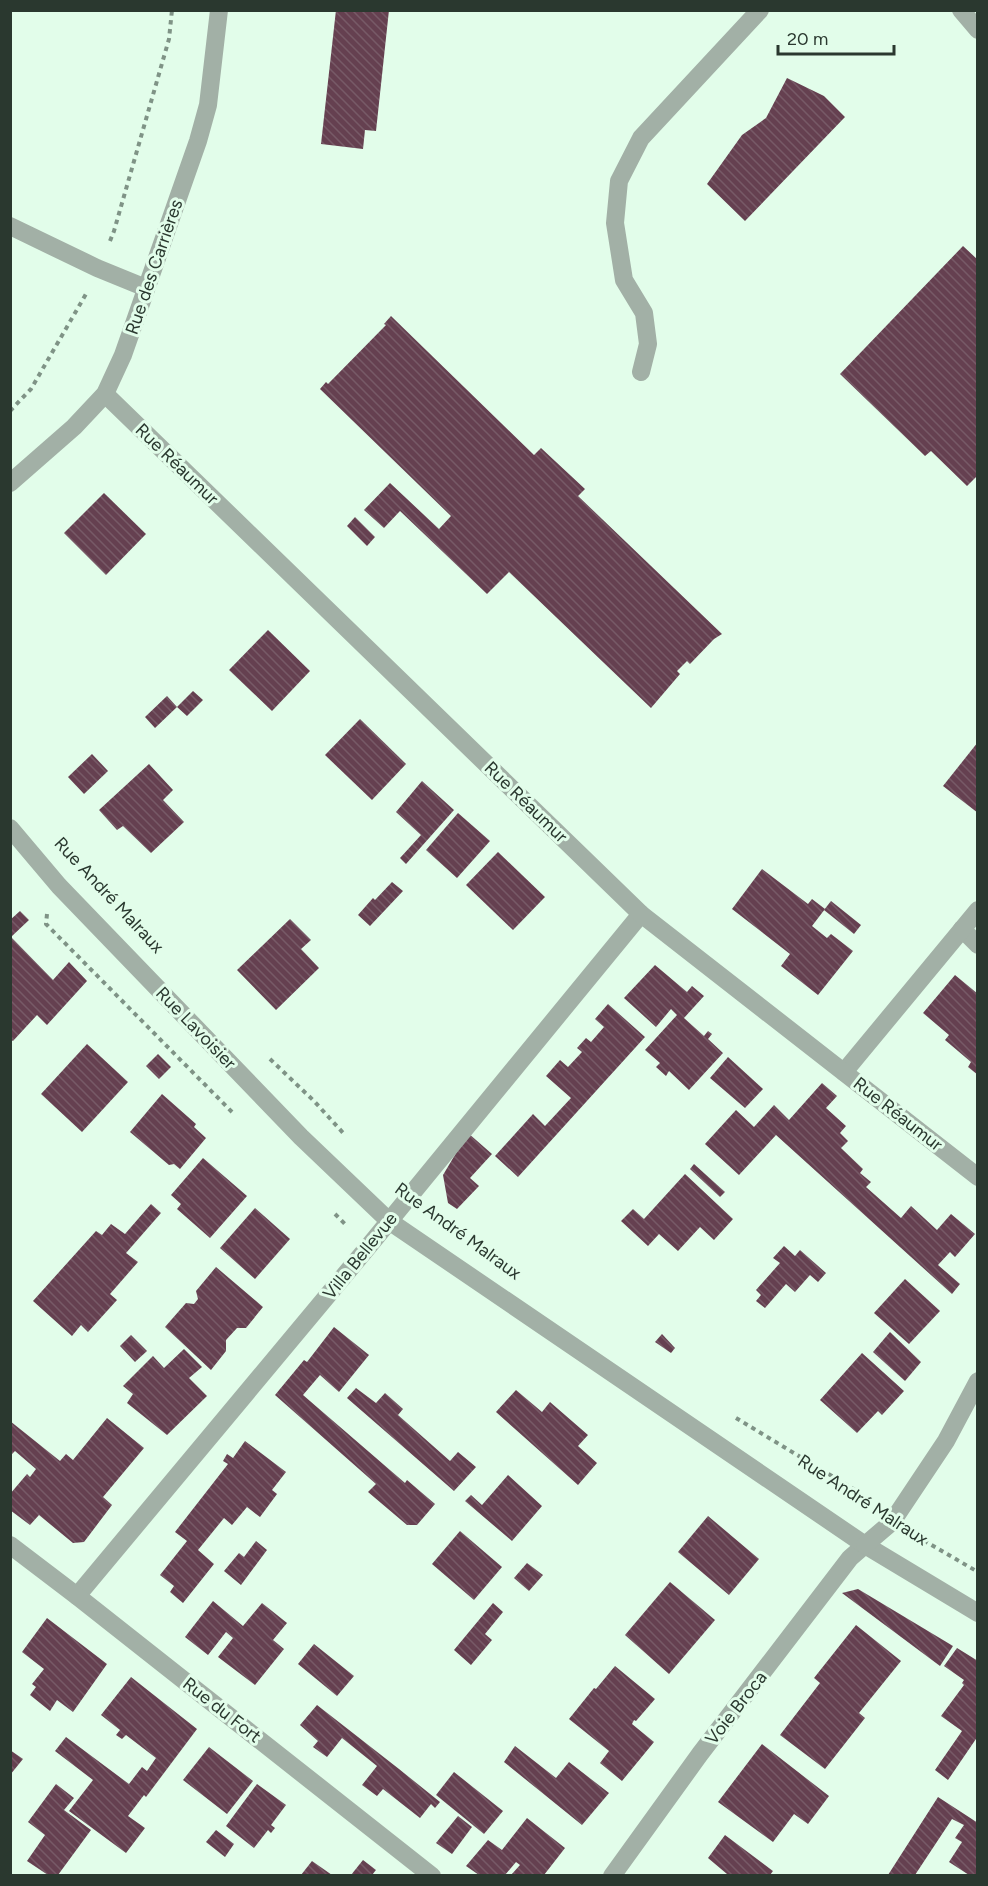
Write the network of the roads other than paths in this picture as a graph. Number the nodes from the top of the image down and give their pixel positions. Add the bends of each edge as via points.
1 (219, 10) edge
2 (760, 10) edge
3 (961, 10) edge
4 (978, 30) edge
5 (10, 226) edge
6 (146, 288) junction
7 (641, 372) dead end
8 (105, 393) junction
9 (10, 483) edge
10 (10, 828) edge
11 (978, 910) edge
12 (641, 914) junction
13 (962, 929) junction
14 (978, 945) edge
15 (844, 1072) junction
16 (978, 1176) edge
17 (389, 1221) junction
18 (978, 1381) edge
19 (865, 1545) junction
20 (13, 1552) edge
21 (78, 1596) junction
22 (978, 1613) edge
23 (432, 1875) edge
24 (612, 1875) edge

1 - 6 street, Rue des Carrières via 207,105 198,141
2 - 7 street via 641,138 619,181 615,223 624,280 644,313 648,344
3 - 4 street
5 - 6 street
6 - 8 street, Rue des Carrières
8 - 9 street, Rue des Carrières via 75,427
8 - 12 street, Rue Réaumur
10 - 17 street, Rue Lavoisier via 59,886 284,1121
11 - 13 street
12 - 15 street, Rue Réaumur
12 - 17 street, Villa Bellevue
13 - 14 street
13 - 15 street
15 - 16 street, Rue Réaumur
17 - 19 street, Rue André Malraux
17 - 21 street, Villa Bellevue
18 - 19 street via 946,1442 892,1522
19 - 22 street, Rue André Malraux
19 - 24 street, Voie Broca via 850,1558 721,1726
20 - 21 street, Rue du Fort
21 - 23 street, Rue du Fort

